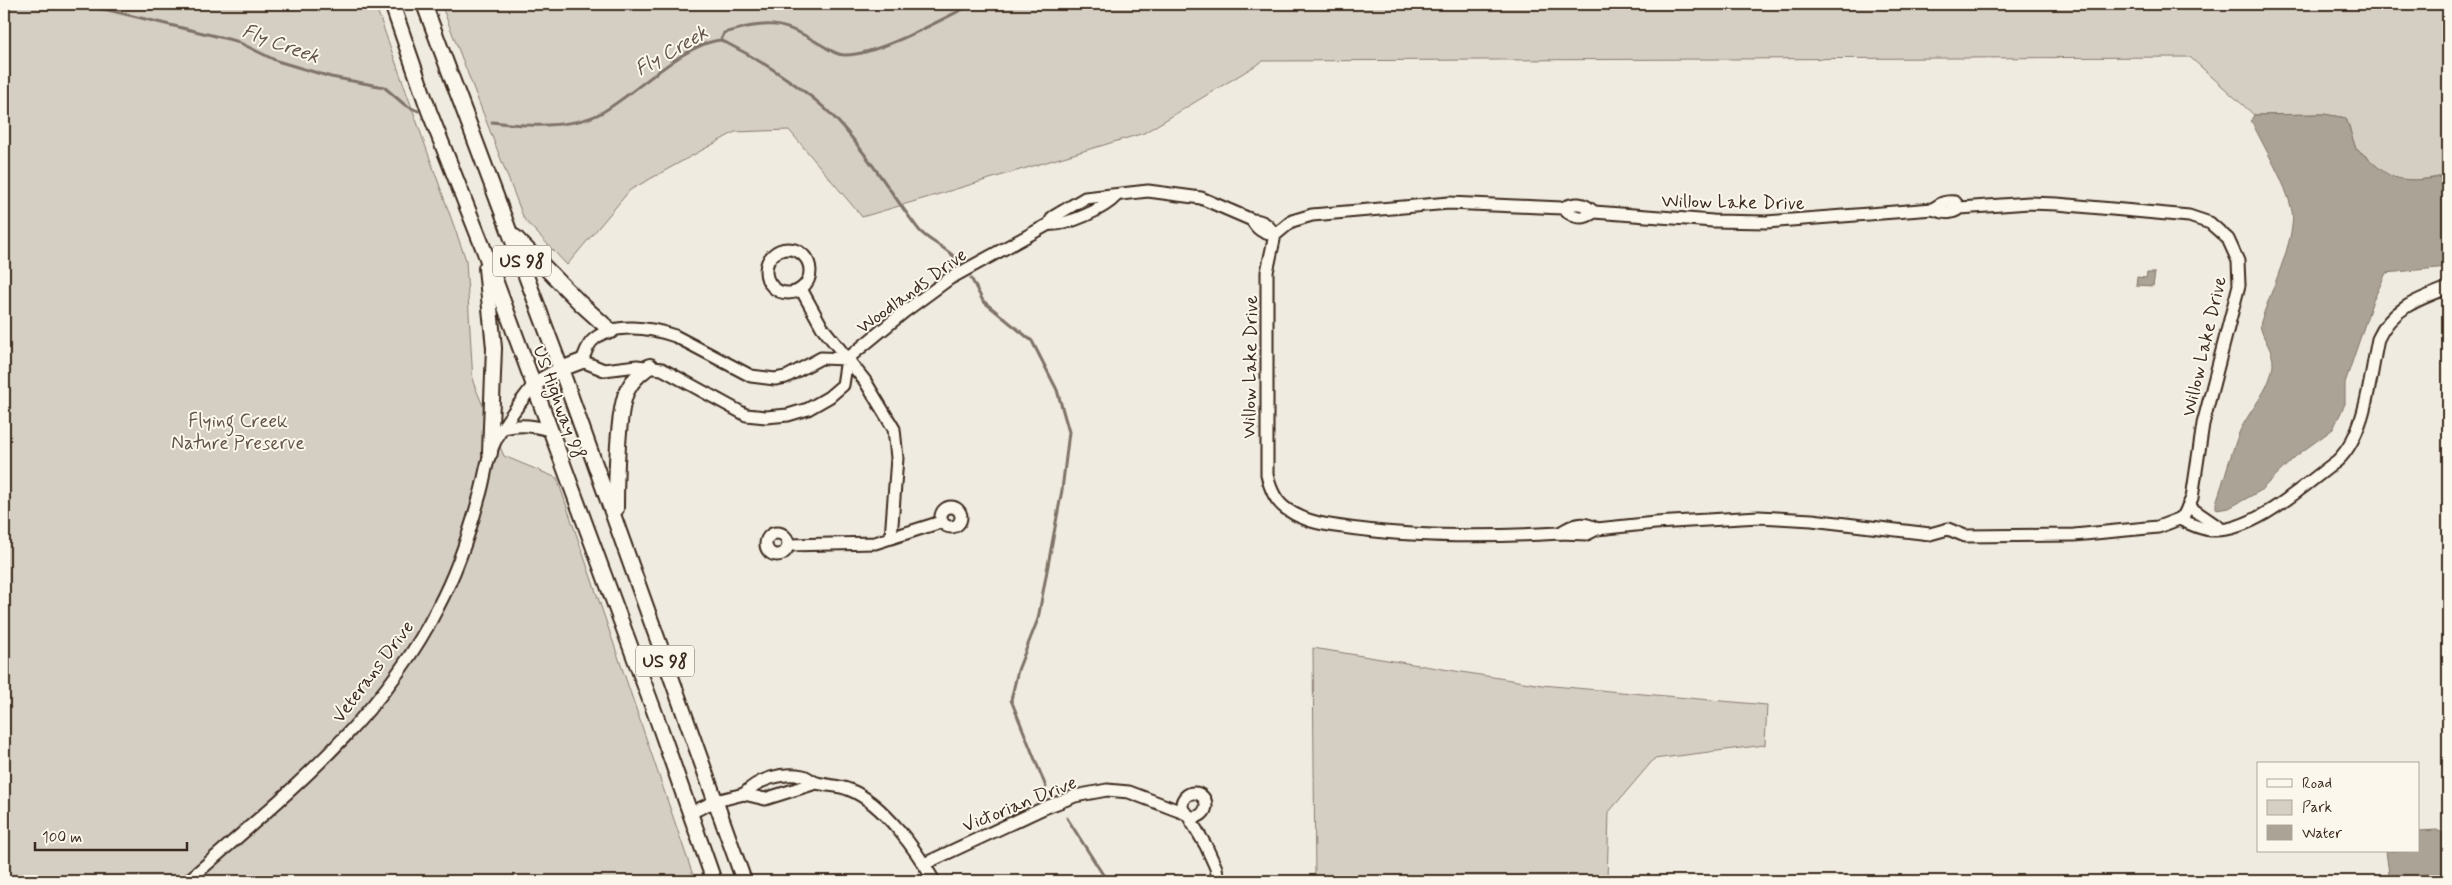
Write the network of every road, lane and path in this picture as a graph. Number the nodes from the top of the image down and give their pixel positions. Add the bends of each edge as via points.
1 (392, 4) edge
2 (424, 4) edge
3 (511, 233) junction
4 (1275, 235) junction
5 (484, 250) junction
6 (2448, 288) edge
7 (800, 289) dead end
8 (611, 331) junction
9 (847, 359) junction
10 (582, 362) junction
11 (650, 366) junction
12 (561, 369) junction
13 (534, 384) junction
14 (504, 428) junction
15 (549, 430) junction
16 (490, 453) junction
17 (2188, 506) junction
18 (2179, 519) junction
19 (616, 520) junction
20 (942, 522) dead end
21 (2224, 530) junction
22 (891, 538) junction
23 (788, 545) dead end
24 (816, 783) junction
25 (744, 794) junction
26 (716, 801) junction
27 (690, 813) junction
28 (924, 864) junction
29 (188, 881) edge
30 (714, 881) edge
31 (744, 881) edge
32 (934, 881) edge
33 (1218, 881) edge

1 - 5 main road, US Highway 98 / US 98 via 429,111
2 - 3 main road, US Highway 98 / US 98
3 - 8 main road
3 - 12 main road, US Highway 98 / US 98
4 - 9 street, Woodlands Drive via 1268,225 1259,220 1201,198 1148,190 1085,198 1054,217 1049,224 949,279
4 - 17 street, Willow Lake Drive via 1292,221 1312,215 1449,203 1562,208 1578,203 1586,204 1594,212 1704,221 1766,222 1933,209 1945,214 1960,208 2029,203 2188,216 2210,223 2228,239 2238,261 2239,286 2203,424 2195,486
4 - 18 street, Willow Lake Drive via 1267,272 1265,454 1271,490 1286,510 1307,520 1391,534 1444,537 1560,533 1580,523 1597,529 1759,517 1930,534 1948,529 1965,536 2074,535 2158,527
5 - 13 main road, US Highway 98 / US 98
5 - 16 main road via 494,348
6 - 21 street via 2398,310 2383,328 2357,432 2346,453 2256,520
7 - 9 street via 822,327
8 - 9 street, Woodlands Drive via 629,328 675,336 751,376 763,378 786,377 821,358
8 - 10 street, Woodlands Drive via 591,342
9 - 11 street, Woodlands Drive via 843,385 829,397 808,409 766,417 746,414 662,369
9 - 22 street via 885,411 894,429 897,458
10 - 11 street, Woodlands Drive via 604,370
10 - 12 main road
11 - 19 main road via 626,390 616,480
12 - 13 main road
12 - 19 main road, US Highway 98 / US 98
13 - 14 street, Veterans Drive
13 - 15 main road, US Highway 98 / US 98
14 - 15 street via 518,425
14 - 16 street, Veterans Drive
15 - 27 main road, US Highway 98 / US 98
16 - 29 street, Veterans Drive via 462,551 438,607 410,657 375,704 337,746
17 - 18 street, Willow Lake Drive
17 - 21 street
18 - 21 street via 2197,527
19 - 26 main road, US Highway 98 / US 98 via 642,601
20 - 22 street
22 - 23 street via 875,543
24 - 25 street via 765,799
24 - 25 street via 804,776 774,777 756,782
24 - 28 street via 851,790 880,809
25 - 26 street
26 - 27 street
26 - 31 main road, US 98
27 - 30 main road, US 98
28 - 32 street
28 - 33 street, Victorian Drive via 1075,796 1099,791 1128,792 1187,814 1206,846

